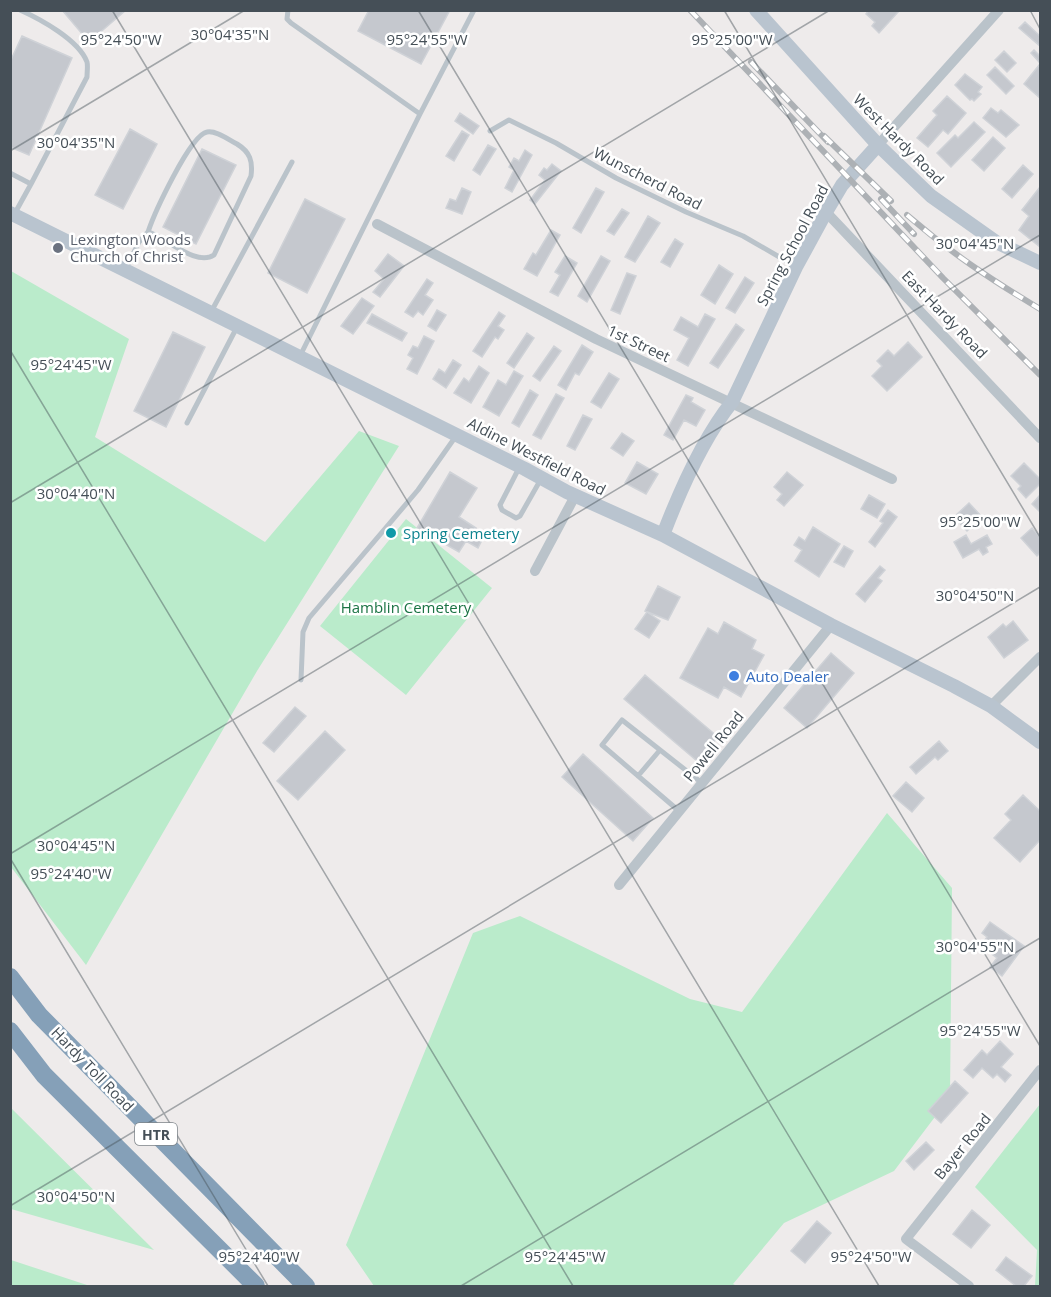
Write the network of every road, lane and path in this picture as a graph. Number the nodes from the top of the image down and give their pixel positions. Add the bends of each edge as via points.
1 (20, 10) edge
2 (288, 10) edge
3 (474, 10) edge
4 (756, 10) edge
5 (999, 10) edge
6 (420, 114) junction
7 (490, 131) dead end
8 (878, 145) junction
9 (292, 162) dead end
10 (10, 173) edge
11 (31, 184) junction
12 (826, 212) junction
13 (12, 214) edge
14 (377, 224) dead end
15 (148, 232) junction
16 (1041, 263) edge
17 (796, 267) junction
18 (126, 270) junction
19 (211, 312) junction
20 (238, 326) junction
21 (300, 356) junction
22 (732, 402) junction
23 (187, 423) dead end
24 (457, 435) junction
25 (1041, 438) edge
26 (520, 466) junction
27 (542, 478) junction
28 (892, 479) dead end
29 (575, 496) junction
30 (663, 535) junction
31 (535, 571) dead end
32 (831, 625) junction
33 (1041, 657) edge
34 (301, 680) dead end
35 (990, 706) junction
36 (1041, 742) edge
37 (660, 750) junction
38 (638, 776) junction
39 (702, 783) junction
40 (679, 811) junction
41 (619, 885) dead end
42 (10, 977) edge
43 (10, 1031) edge
44 (1041, 1070) edge
45 (256, 1287) edge
46 (306, 1287) edge
47 (969, 1287) edge

1 - 11 lane via 48,23 80,51 88,64 87,76
2 - 6 lane via 291,23
3 - 6 lane
4 - 8 main road, West Hardy Road
5 - 8 street, Spring School Road
6 - 21 lane
7 - 17 lane, Wunscherd Road via 509,120 616,178 743,236
8 - 12 main road, Spring School Road via 842,185
8 - 16 main road, West Hardy Road via 931,196 996,242
9 - 19 lane
10 - 11 lane
11 - 13 lane
12 - 17 main road, Spring School Road
12 - 25 street, East Hardy Road
13 - 18 main road, Aldine Westfield Road
14 - 22 street, 1st Street via 596,339
15 - 15 lane via 202,260 214,255 251,176 252,163 246,151 215,133 202,134 158,205
15 - 18 lane
17 - 22 main road, Spring School Road
18 - 19 main road, Aldine Westfield Road
19 - 20 main road, Aldine Westfield Road
20 - 21 main road, Aldine Westfield Road
20 - 23 lane
21 - 24 main road, Aldine Westfield Road
22 - 28 street, 1st Street
22 - 30 main road, Spring School Road via 727,422 681,510
24 - 26 main road, Aldine Westfield Road
24 - 34 lane via 418,490 309,618 303,632
26 - 27 main road, Aldine Westfield Road
26 - 27 lane via 500,505 516,518
27 - 29 main road, Aldine Westfield Road
29 - 30 main road, Aldine Westfield Road
29 - 31 street
30 - 32 main road, Aldine Westfield Road
32 - 35 main road, Aldine Westfield Road
32 - 39 street, Powell Road
33 - 35 street
35 - 36 main road, Aldine Westfield Road
37 - 38 lane
37 - 38 lane via 622,720 602,744
37 - 39 lane
38 - 40 lane
39 - 40 street, Powell Road
40 - 41 street, Powell Road
42 - 46 highway, Hardy Toll Road / HTR via 39,1015
43 - 45 highway, HTR via 44,1075
44 - 47 street, Bayer Road via 906,1239

